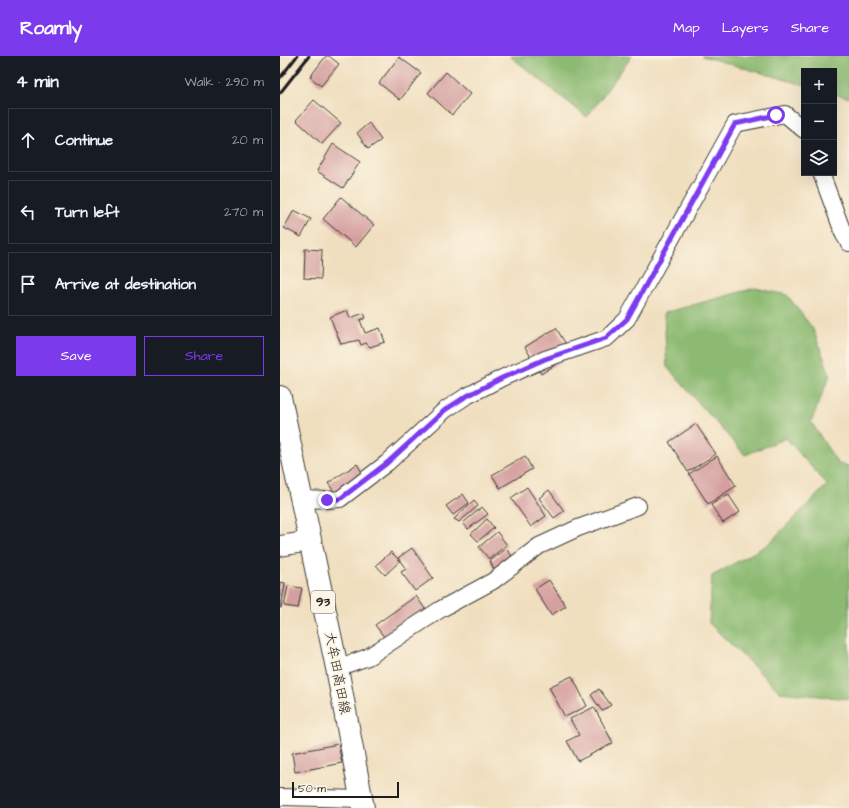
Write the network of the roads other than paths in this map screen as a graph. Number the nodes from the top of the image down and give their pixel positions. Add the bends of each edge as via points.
1 (801, 127) edge
2 (822, 176) edge
3 (849, 243) edge
4 (280, 397) edge
5 (302, 499) junction
6 (638, 506) dead end
7 (310, 541) junction
8 (280, 546) edge
9 (337, 668) junction
10 (282, 796) edge
11 (362, 803) edge

1 - 5 street via 785,114 735,124 627,319 606,338 545,359 465,397 445,410 387,463 340,499
2 - 3 street
4 - 5 main road, 大牟田高田線 / 93
5 - 7 main road, 大牟田高田線 / 93
6 - 9 street via 578,528 539,546 493,581 441,609 368,657
7 - 8 street
7 - 9 main road, 大牟田高田線 / 93
9 - 11 main road, 大牟田高田線 / 93
10 - 11 street

